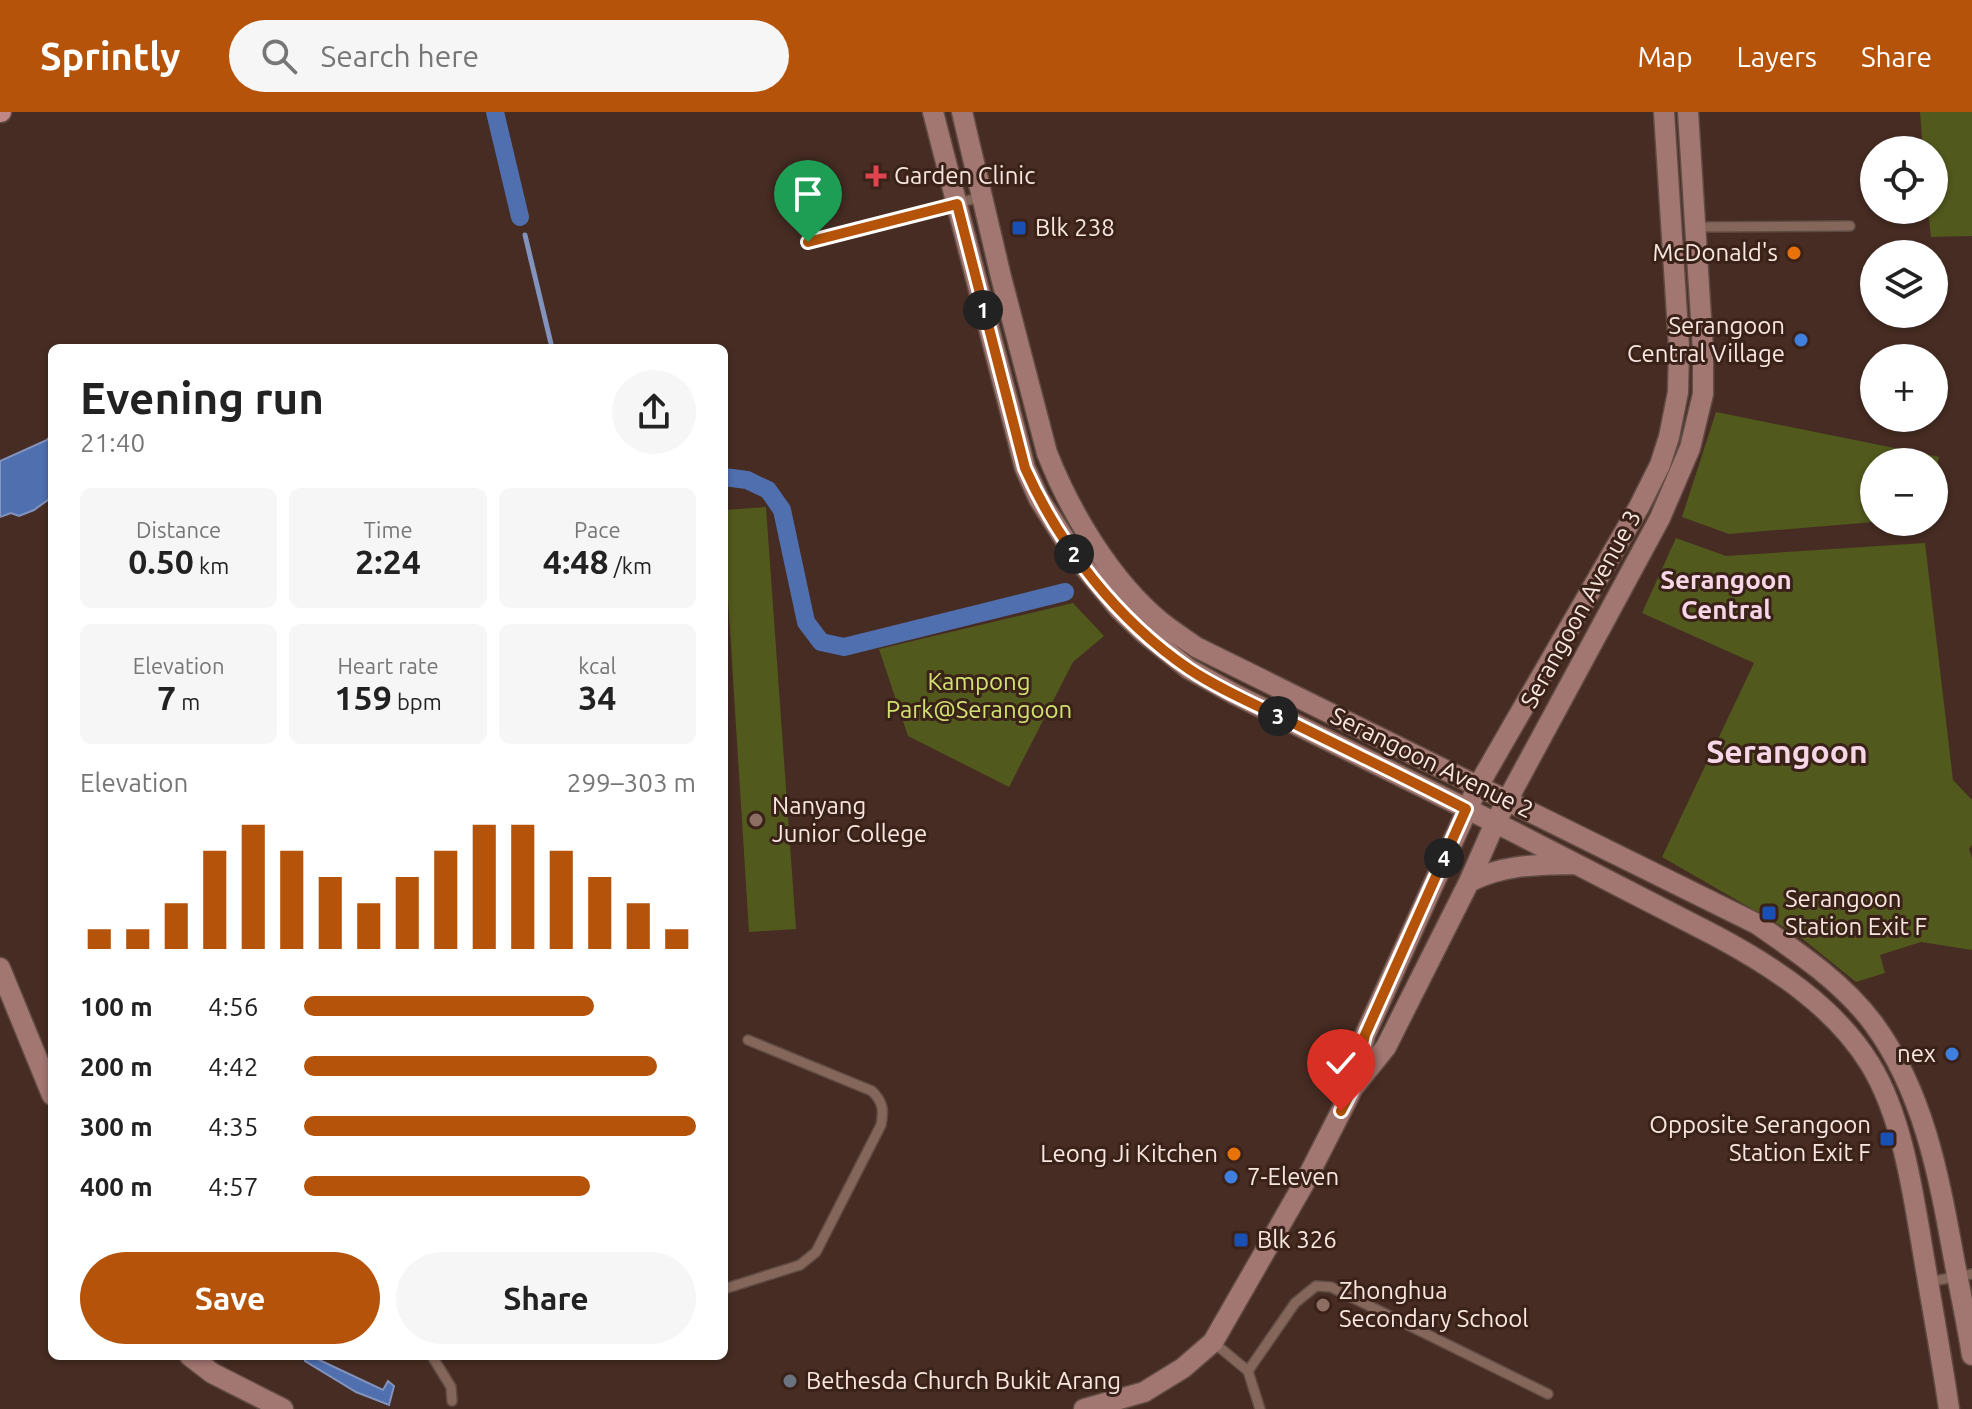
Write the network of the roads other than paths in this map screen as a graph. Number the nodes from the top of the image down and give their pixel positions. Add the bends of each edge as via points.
1 (933, 112) edge
2 (962, 112) edge
3 (1664, 112) edge
4 (1688, 112) edge
5 (981, 197) junction
6 (957, 204) junction
7 (1850, 226) dead end
8 (1695, 227) junction
9 (808, 242) dead end
10 (1478, 786) junction
11 (1507, 800) junction
12 (1466, 809) junction
13 (1495, 823) junction
14 (1578, 864) junction
15 (1640, 867) junction
16 (1469, 882) junction
17 (1627, 891) junction
18 (0, 968) edge
19 (748, 1040) dead end
20 (1891, 1050) junction
21 (1870, 1063) junction
22 (1909, 1082) junction
23 (48, 1085) edge
24 (1353, 1088) junction
25 (1885, 1092) junction
26 (1965, 1276) edge
27 (1928, 1282) junction
28 (728, 1288) edge
29 (1213, 1342) junction
30 (1972, 1348) edge
31 (195, 1360) edge
32 (434, 1360) edge
33 (1248, 1371) junction
34 (1548, 1394) dead end
35 (452, 1401) dead end
36 (1124, 1404) edge
37 (283, 1409) edge
38 (1084, 1409) edge
39 (1260, 1409) edge
40 (1949, 1409) edge

1 - 6 main road, Serangoon Avenue 2
2 - 5 main road, Serangoon Avenue 2
3 - 10 main road, Serangoon Avenue 3 via 1679,347 1669,437 1639,507
4 - 8 main road, Serangoon Avenue 3
5 - 6 lane
5 - 10 main road, Serangoon Avenue 2 via 1055,474 1091,540 1134,596 1196,647
6 - 9 lane
6 - 12 main road, Serangoon Avenue 2 via 1025,468 1076,557 1144,633 1189,669
7 - 8 lane
8 - 11 main road, Serangoon Avenue 3 via 1703,394 1690,448 1660,518
10 - 11 main road, Serangoon Avenue 2
10 - 12 main road, Serangoon Avenue 3
11 - 13 main road, Serangoon Avenue 3
11 - 15 main road, Serangoon Avenue 2
12 - 13 main road, Serangoon Avenue 2
12 - 24 main road, Serangoon Avenue 3 via 1365,1035
13 - 14 main road, Serangoon Avenue 2
13 - 16 main road, Serangoon Avenue 3
14 - 16 main road via 1520,865
14 - 17 main road, Serangoon Avenue 2
15 - 17 main road
15 - 20 main road, Serangoon Avenue 2 via 1711,899 1788,945 1853,1000
16 - 24 main road, Serangoon Avenue 3 via 1386,1047
17 - 21 main road, Serangoon Avenue 2 via 1749,954 1796,986 1822,1007
18 - 23 main road
19 - 28 lane via 872,1091 884,1111 816,1252 800,1265
20 - 21 lane
20 - 22 main road, Serangoon Avenue 2
21 - 25 main road, Serangoon Avenue 2
22 - 25 lane
22 - 26 main road, Serangoon Avenue 2
24 - 29 main road, Serangoon Avenue 3
25 - 27 main road, Serangoon Avenue 2
26 - 27 lane
26 - 30 main road, Serangoon Avenue 2
27 - 40 main road, Serangoon Avenue 2
29 - 33 lane
29 - 36 main road, Serangoon Avenue 3 via 1183,1368
31 - 37 main road
32 - 35 lane via 451,1387
33 - 34 lane via 1295,1303 1316,1286 1331,1287
33 - 39 lane
36 - 38 main road, Serangoon Avenue 3

